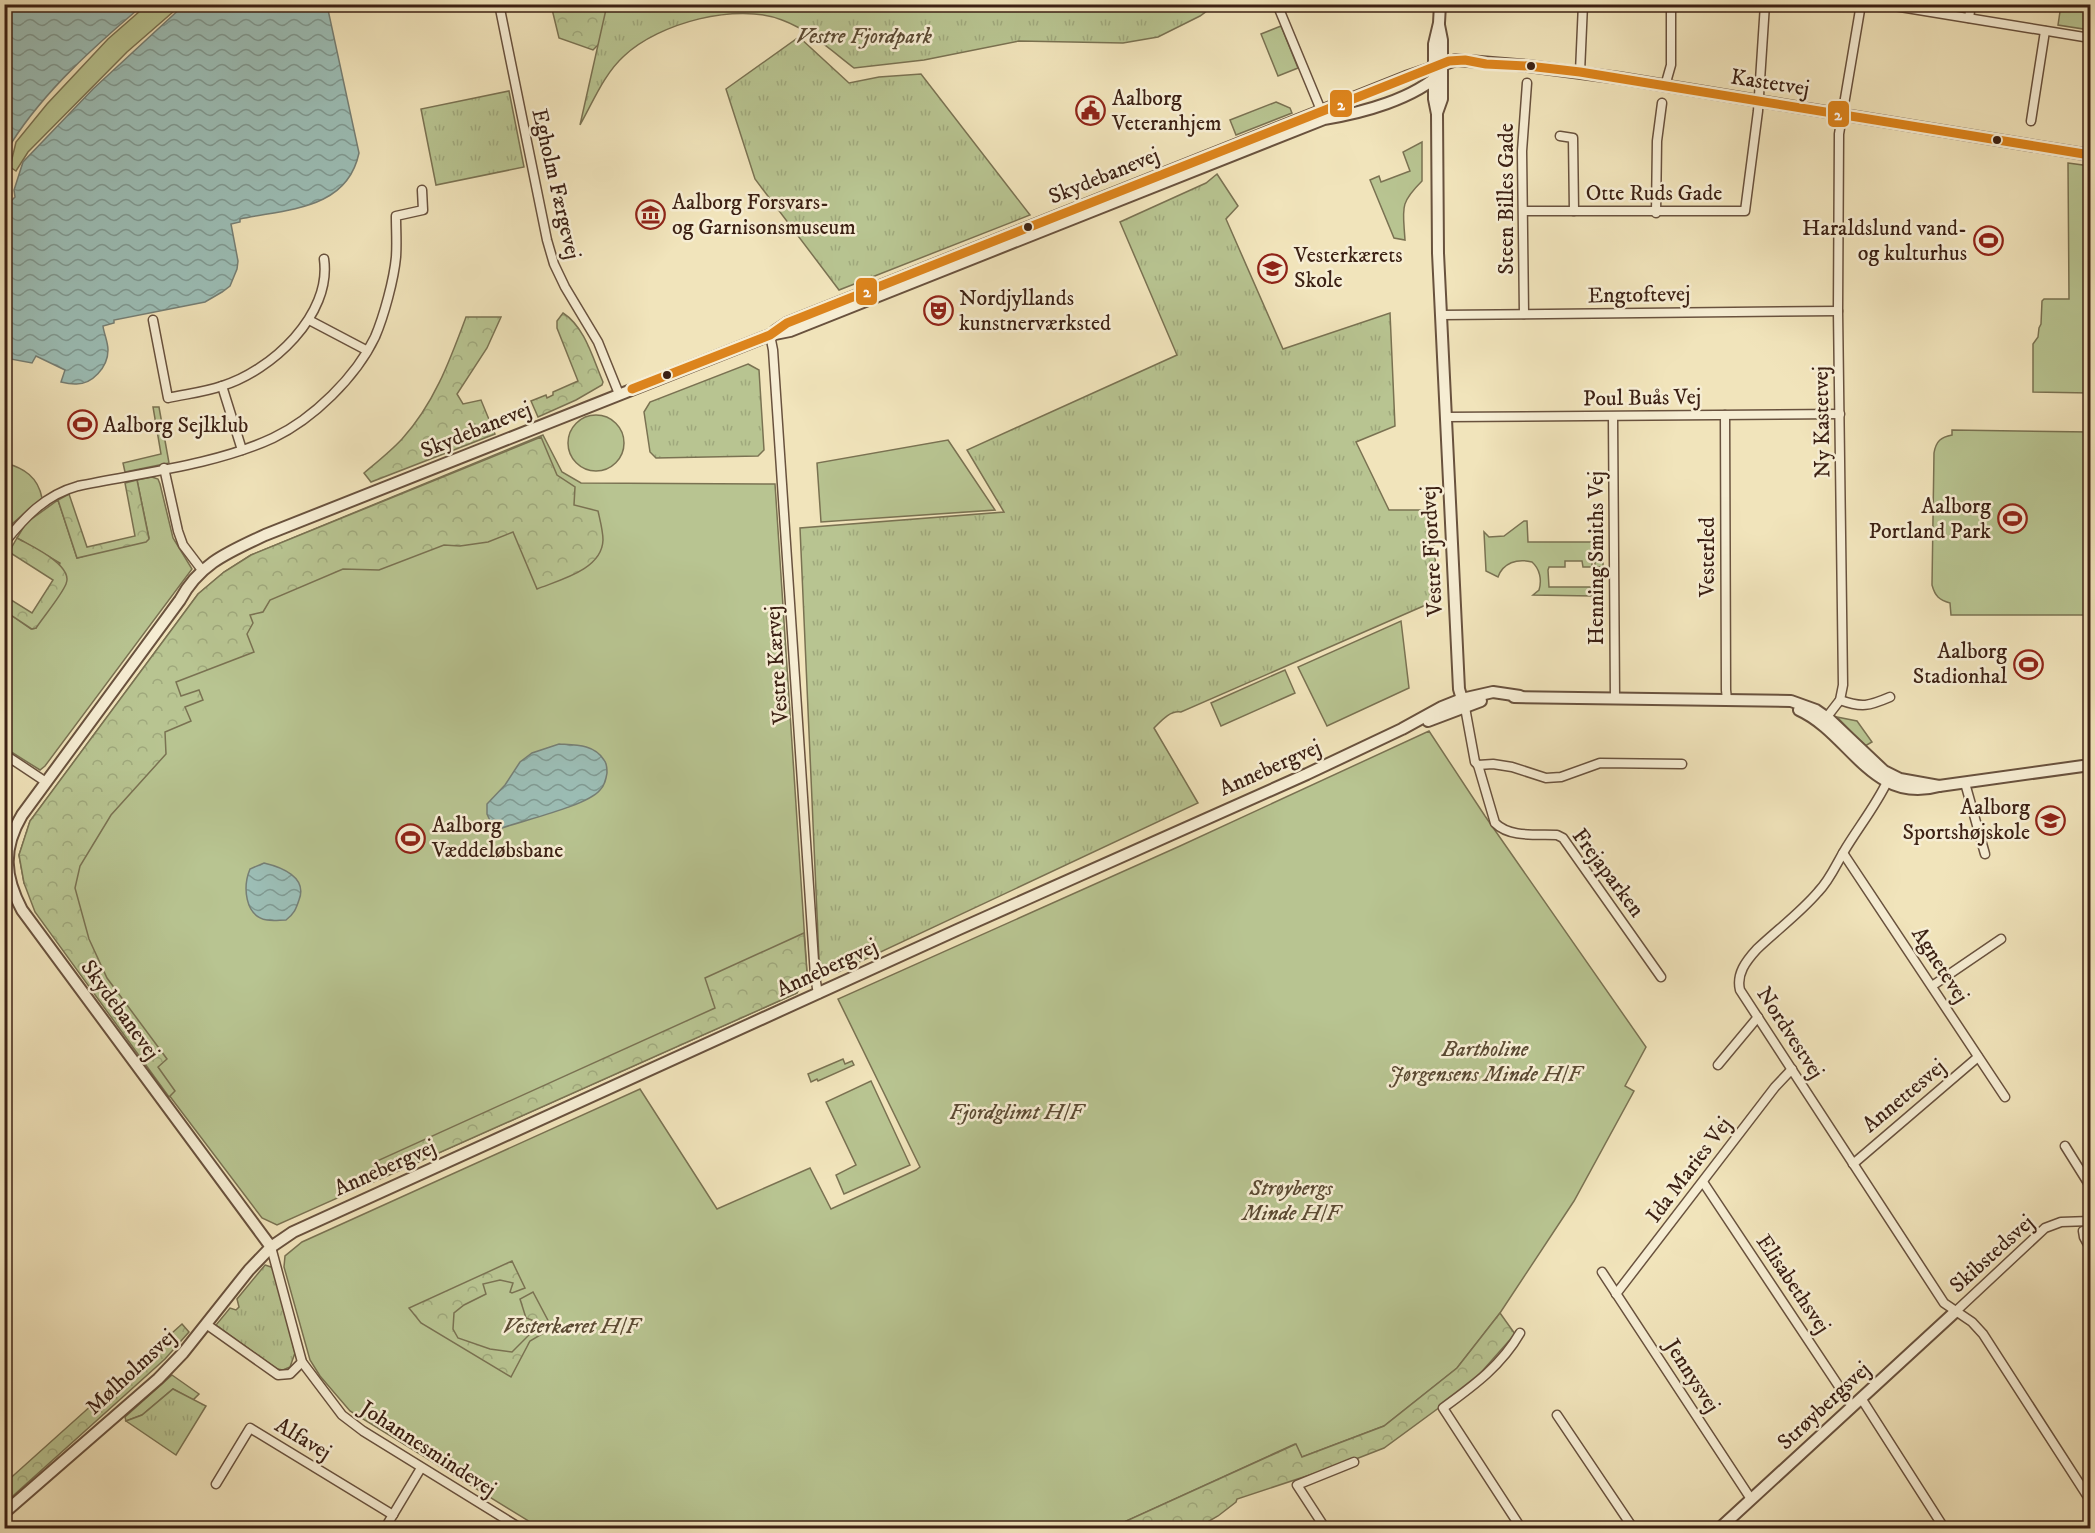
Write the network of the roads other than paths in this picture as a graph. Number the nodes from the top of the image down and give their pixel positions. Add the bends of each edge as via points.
1 (499, 4) edge
2 (1277, 4) edge
3 (1440, 4) edge
4 (1583, 4) edge
5 (1671, 4) edge
6 (1765, 4) edge
7 (1861, 4) edge
8 (1882, 4) edge
9 (1971, 4) edge
10 (1969, 18) junction
11 (2045, 31) junction
12 (2091, 38) edge
13 (1438, 71) junction
14 (1580, 72) junction
15 (1527, 83) dead end
16 (1665, 86) junction
17 (1758, 101) junction
18 (1662, 103) dead end
19 (1842, 114) junction
20 (1323, 115) junction
21 (2031, 121) dead end
22 (1560, 136) dead end
23 (2091, 155) edge
24 (422, 190) dead end
25 (1524, 211) junction
26 (1574, 211) junction
27 (1656, 213) junction
28 (324, 259) dead end
29 (1838, 311) junction
30 (1524, 314) junction
31 (1441, 315) junction
32 (153, 320) dead end
33 (309, 320) junction
34 (770, 335) junction
35 (366, 351) junction
36 (222, 386) junction
37 (619, 394) junction
38 (1840, 414) junction
39 (1725, 415) junction
40 (1445, 417) junction
41 (1613, 417) junction
42 (242, 450) junction
43 (164, 468) junction
44 (4, 543) edge
45 (202, 570) junction
46 (1890, 697) dead end
47 (1615, 698) junction
48 (1727, 700) junction
49 (1840, 700) junction
50 (1464, 702) junction
51 (1824, 720) junction
52 (4, 754) edge
53 (1682, 764) dead end
54 (1479, 765) junction
55 (2091, 765) edge
56 (46, 782) junction
57 (1887, 782) junction
58 (1965, 783) junction
59 (1939, 786) junction
60 (1844, 853) junction
61 (1985, 854) dead end
62 (2001, 939) dead end
63 (1661, 977) dead end
64 (1932, 986) junction
65 (818, 994) junction
66 (1758, 1017) junction
67 (1978, 1057) junction
68 (1718, 1065) dead end
69 (1792, 1069) junction
70 (2005, 1098) dead end
71 (2065, 1146) dead end
72 (1853, 1164) junction
73 (1703, 1182) junction
74 (2091, 1186) edge
75 (2091, 1221) edge
76 (2083, 1231) dead end
77 (271, 1247) junction
78 (2091, 1248) edge
79 (1602, 1272) dead end
80 (1616, 1294) junction
81 (1955, 1312) junction
82 (206, 1324) junction
83 (1520, 1333) dead end
84 (302, 1362) junction
85 (1857, 1402) junction
86 (1557, 1415) dead end
87 (1354, 1462) dead end
88 (421, 1468) junction
89 (216, 1484) dead end
90 (1751, 1499) junction
91 (2091, 1500) edge
92 (4, 1513) edge
93 (393, 1515) junction
94 (385, 1528) edge
95 (520, 1528) edge
96 (1325, 1528) edge
97 (1521, 1528) edge
98 (1633, 1528) edge
99 (1720, 1528) edge
100 (1942, 1528) edge

1 - 37 street, Egholm Færgevej via 554,264 598,342
2 - 20 street
3 - 13 street, Vestre Fjordvej via 1442,40
4 - 14 street
5 - 16 street via 1671,65
6 - 17 street
7 - 19 street, Ny Kastetvej
8 - 10 street
9 - 10 street
10 - 11 street
11 - 12 street
11 - 21 street
13 - 14 street, Kastetvej via 1465,60
13 - 20 street, Skydebanevej
13 - 20 street, Skydebanevej via 1411,93 1361,112
13 - 31 street, Vestre Fjordvej via 1434,99
14 - 16 street, Kastetvej
15 - 25 street, Steen Billes Gade via 1522,151
16 - 17 street, Kastetvej
17 - 19 street, Kastetvej
17 - 27 street, Otte Ruds Gade via 1745,211
18 - 27 street
19 - 23 street, Kastetvej
19 - 29 street, Ny Kastetvej
20 - 34 street, Skydebanevej via 800,327
22 - 26 street via 1573,138
24 - 35 street via 423,210 396,216 391,286 375,336
25 - 26 street, Otte Ruds Gade
25 - 30 street, Steen Billes Gade
26 - 27 street, Otte Ruds Gade
28 - 33 street via 324,282
29 - 30 street, Engtoftevej
29 - 38 street, Ny Kastetvej
30 - 31 street, Engtoftevej
31 - 40 street, Vestre Fjordvej
32 - 36 street via 168,398
33 - 35 street
33 - 36 street via 272,359
34 - 37 street, Skydebanevej
34 - 65 street, Vestre Kærvej
35 - 42 street via 348,377 301,422
36 - 42 street
37 - 45 street, Skydebanevej via 265,535
38 - 39 street, Poul Buås Vej
38 - 49 street, Ny Kastetvej
39 - 41 street, Poul Buås Vej
39 - 48 street, Vesterled
40 - 41 street, Poul Buås Vej
40 - 50 street, Vestre Fjordvej via 1458,667
41 - 47 street, Henning Smiths Vej
42 - 43 street
43 - 44 street via 57,494 29,513
43 - 45 street via 183,545
45 - 56 street, Skydebanevej
46 - 49 street via 1868,706
47 - 48 street, Annebergvej
47 - 50 street, Annebergvej via 1520,696
48 - 51 street, Annebergvej via 1800,703 1816,710
49 - 51 street
50 - 54 street, Frejaparken via 1475,762
50 - 65 street, Annebergvej via 1446,715 1402,729
51 - 57 street, Annebergvej via 1871,772
51 - 59 street, Annebergvej via 1884,771 1900,779
52 - 56 street
53 - 54 street via 1600,764 1546,778 1512,767
54 - 63 street, Frejaparken via 1495,823 1510,833 1563,838
55 - 58 street, Annebergvej
56 - 77 street, Skydebanevej via 12,832 8,868 15,896
57 - 59 street, Annebergvej via 1911,790
57 - 60 street, Nordvestvej
58 - 59 street, Annebergvej
58 - 61 street
60 - 64 street, Agnetevej
60 - 66 street, Nordvestvej via 1817,894 1755,951 1741,971 1740,990
62 - 64 street
64 - 67 street, Agnetevej
65 - 77 street, Annebergvej via 331,1214
66 - 68 street
66 - 69 street, Nordvestvej
67 - 70 street, Agnetevej
67 - 72 street, Annettesvej
69 - 72 street, Nordvestvej
69 - 73 street, Ida Maries Vej
71 - 74 street
72 - 81 street, Nordvestvej via 1944,1303
73 - 80 street, Ida Maries Vej
73 - 85 street, Elisabethsvej
75 - 81 street, Skibstedsvej via 2061,1222 2045,1228
76 - 78 street
77 - 82 street, Mølholmsvej
77 - 84 street, Johannesmindevej
79 - 80 street, Jennysvej
80 - 90 street, Jennysvej
81 - 85 street, Strøybergsvej
81 - 91 street, Nordvestvej via 1983,1334
82 - 84 street via 278,1375 290,1374
82 - 92 street, Mølholmsvej via 158,1379
83 - 97 street via 1497,1365 1443,1408
84 - 88 street, Johannesmindevej via 342,1415
85 - 90 street, Strøybergsvej
85 - 100 street, Elisabethsvej
86 - 98 street
87 - 96 street via 1297,1485
88 - 93 street
88 - 95 street, Johannesmindevej
89 - 93 street, Alfavej via 250,1428
90 - 99 street, Strøybergsvej
93 - 94 street

